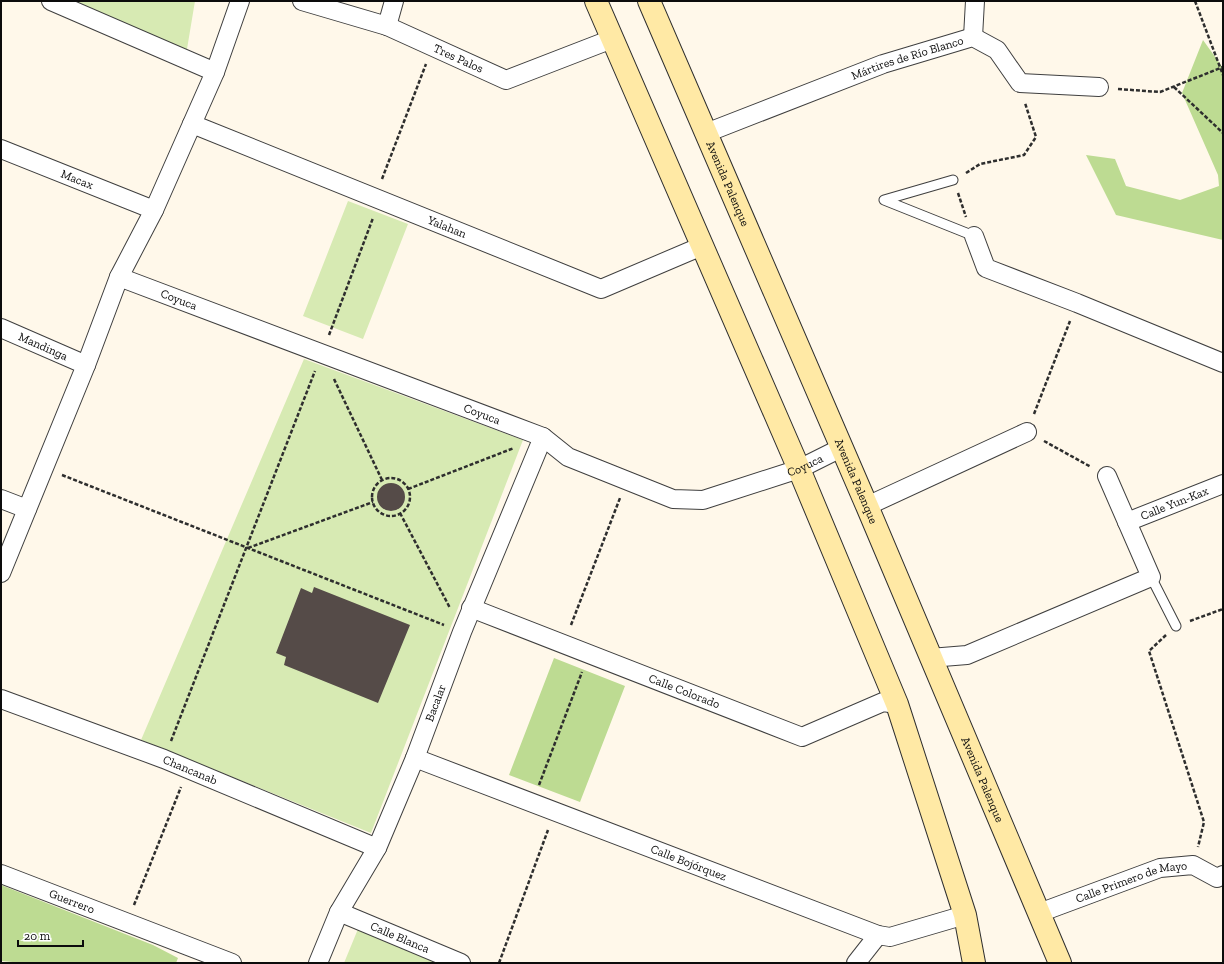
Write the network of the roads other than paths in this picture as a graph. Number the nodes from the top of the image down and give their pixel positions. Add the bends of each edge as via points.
1 (51, 1) edge
2 (240, 1) edge
3 (302, 1) edge
4 (394, 1) edge
5 (596, 1) edge
6 (648, 1) edge
7 (975, 1) edge
8 (387, 26) junction
9 (973, 37) junction
10 (612, 39) junction
11 (215, 72) junction
12 (1099, 87) road end
13 (192, 124) junction
14 (706, 133) junction
15 (1, 149) edge
16 (953, 180) road end
17 (154, 210) junction
18 (974, 236) joint
19 (702, 246) junction
20 (119, 277) junction
21 (1, 328) edge
22 (1223, 363) edge
23 (86, 365) junction
24 (1027, 432) road end
25 (543, 437) junction
26 (841, 448) junction
27 (799, 469) junction
28 (1107, 476) road end
29 (1223, 484) edge
30 (1, 499) edge
31 (867, 506) junction
32 (27, 509) junction
33 (1127, 522) junction
34 (1, 573) edge
35 (1151, 578) junction
36 (472, 608) junction
37 (1176, 626) road end
38 (930, 658) junction
39 (1, 699) edge
40 (897, 704) junction
41 (415, 758) junction
42 (377, 848) junction
43 (1, 874) edge
44 (1223, 875) edge
45 (339, 912) junction
46 (1039, 913) junction
47 (965, 915) junction
48 (878, 935) junction
49 (232, 963) edge
50 (318, 963) edge
51 (461, 963) edge
52 (856, 963) edge
53 (974, 963) edge
54 (1060, 963) edge

1 - 11 street
2 - 11 street
3 - 8 street, Tres Palos
4 - 8 street
5 - 10 street
6 - 14 street, Avenida Palenque
7 - 9 street
8 - 10 street, Tres Palos via 506,80
9 - 12 street, Mártires de Río Blanco via 997,50 1020,83
9 - 14 street, Mártires de Río Blanco via 883,64
10 - 19 street
11 - 13 street
13 - 17 street
13 - 19 street, Yalahan via 601,289
14 - 26 street, Avenida Palenque
15 - 17 street, Macax
16 - 18 lane via 884,200
17 - 20 street
18 - 22 street via 986,268 1077,302
19 - 27 street
20 - 23 street
20 - 25 street, Coyuca
21 - 23 street, Mandinga
23 - 32 street
24 - 31 street
25 - 27 street, Coyuca via 568,457 673,499 703,500
25 - 36 street, Bacalar
26 - 27 street, Coyuca
26 - 31 street, Avenida Palenque
27 - 40 street
28 - 33 street
29 - 33 street, Calle Yun-Kax
30 - 32 street
31 - 38 street, Avenida Palenque
32 - 34 street
33 - 35 street
35 - 37 lane
35 - 38 street via 967,655
36 - 40 street, Calle Colorado via 802,737 883,702
36 - 41 street, Bacalar
38 - 46 street, Avenida Palenque
39 - 42 street, Chancanab via 164,759
40 - 47 street
41 - 42 street, Bacalar
41 - 48 street, Calle Bojórquez
42 - 45 street, Bacalar
43 - 49 street, Guerrero
44 - 46 street, Calle Primero de Mayo via 1217,878 1193,865 1160,868
45 - 50 street, Bacalar
45 - 51 street, Calle Blanca
46 - 54 street, Avenida Palenque
47 - 48 street, Calle Bojórquez via 890,937
47 - 53 street
48 - 52 street

